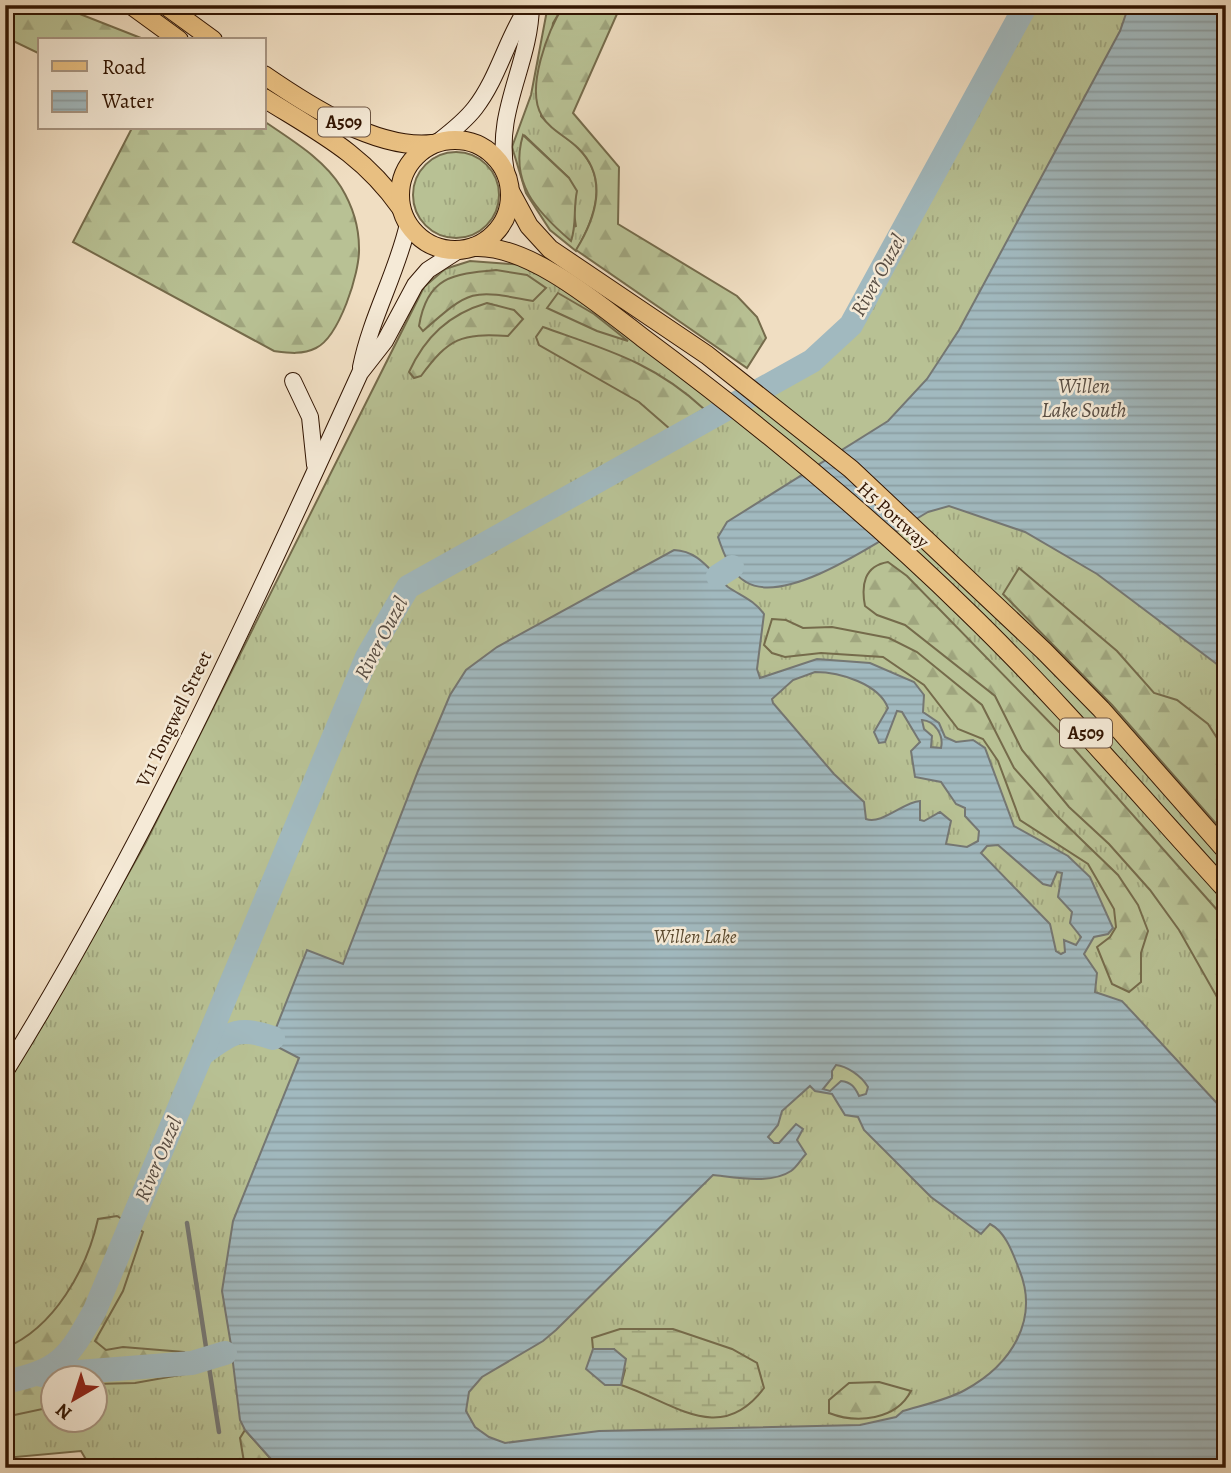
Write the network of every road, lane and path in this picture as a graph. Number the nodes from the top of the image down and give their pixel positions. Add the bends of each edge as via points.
1 (131, 5) edge
2 (165, 5) edge
3 (530, 5) edge
4 (176, 38) edge
5 (210, 38) edge
6 (266, 76) edge
7 (266, 99) edge
8 (435, 143) junction
9 (506, 173) junction
10 (510, 191) junction
11 (405, 216) junction
12 (466, 248) junction
13 (573, 277) junction
14 (360, 373) junction
15 (293, 382) dead end
16 (315, 467) junction
17 (1226, 851) edge
18 (1226, 890) edge
19 (5, 1072) edge

1 - 4 main road
2 - 5 main road
3 - 8 street via 475,108
3 - 9 street via 531,32 503,124
6 - 8 main road, A509 via 377,139 407,146
7 - 11 main road, A509 via 359,158 385,185
8 - 9 main road, A509 via 451,139 478,144
8 - 11 main road via 405,170 401,183
9 - 10 main road, A509
10 - 12 main road, A509 via 501,225 489,238
10 - 13 main road, H5 Portway / A509 via 529,226
11 - 12 main road, A509 via 430,244
11 - 14 street, V11 Tongwell Street via 401,254 368,332
12 - 13 main road, H5 Portway / A509 via 500,249
12 - 14 street, V11 Tongwell Street via 428,270 415,285 385,341
13 - 17 main road, H5 Portway / A509 via 707,355 803,428 955,564 1101,709
13 - 18 main road, H5 Portway / A509 via 816,474 939,584 1080,727
14 - 16 street, V11 Tongwell Street
15 - 16 street via 310,417
16 - 19 street, V11 Tongwell Street via 141,834

